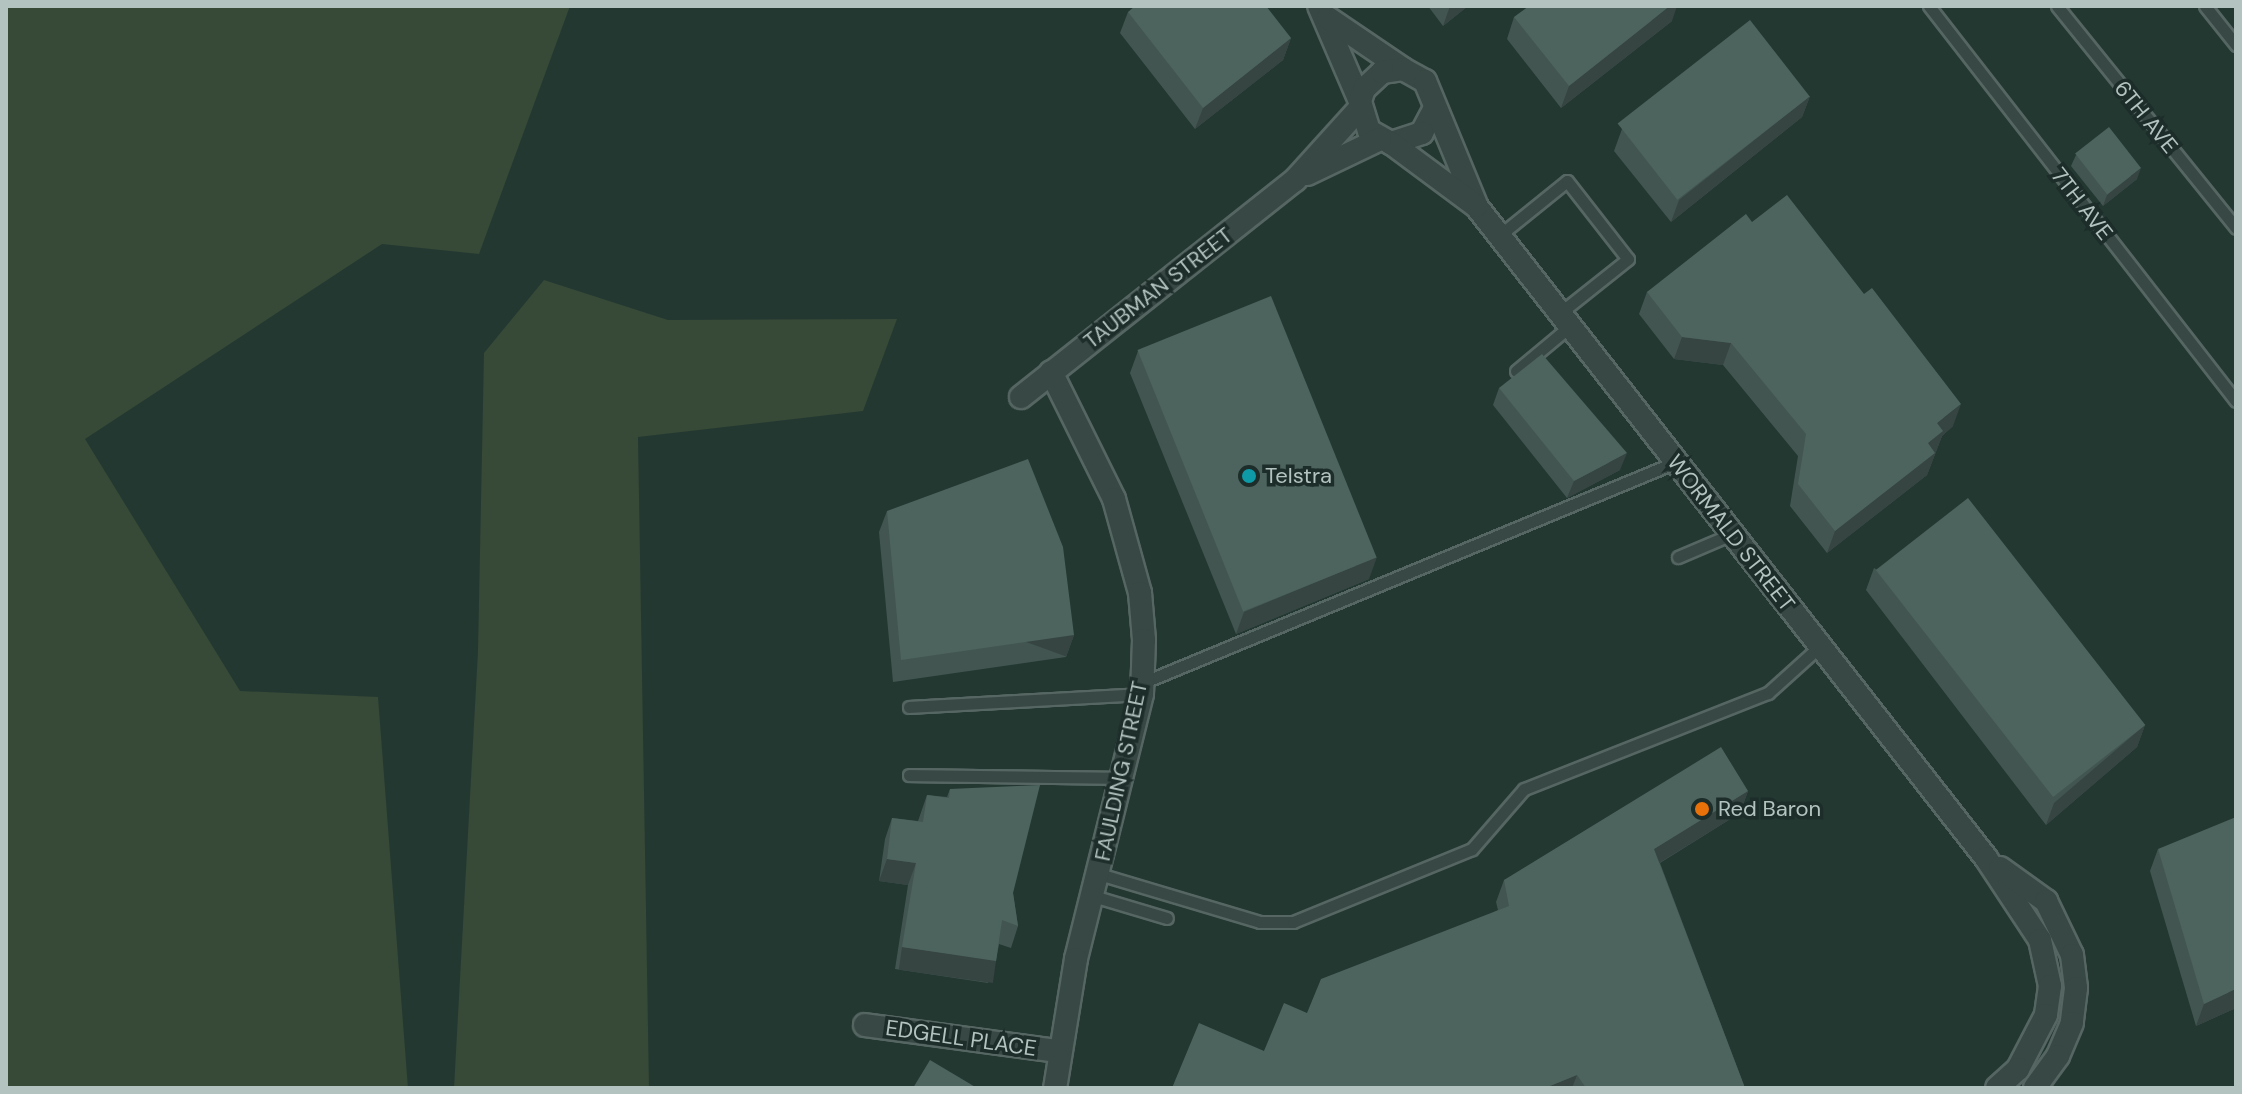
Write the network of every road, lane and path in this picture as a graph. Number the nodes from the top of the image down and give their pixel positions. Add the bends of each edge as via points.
1 (1929, 6) edge
2 (2057, 6) edge
3 (2205, 6) edge
4 (1324, 12) edge
5 (2236, 45) edge
6 (1403, 69) junction
7 (1360, 104) junction
8 (1434, 110) junction
9 (1386, 141) junction
10 (1295, 180) junction
11 (1477, 207) junction
12 (2236, 228) edge
13 (1500, 235) junction
14 (1565, 319) junction
15 (1516, 371) edge
16 (1051, 372) junction
17 (1021, 397) dead end
18 (2236, 401) edge
19 (1676, 462) junction
20 (1732, 534) junction
21 (1678, 557) dead end
22 (1820, 646) junction
23 (1142, 688) junction
24 (909, 707) dead end
25 (909, 775) dead end
26 (1124, 778) junction
27 (1986, 858) junction
28 (1099, 874) junction
29 (1093, 896) junction
30 (1167, 918) dead end
31 (865, 1025) dead end
32 (1058, 1051) junction
33 (1055, 1088) edge
34 (1997, 1088) edge
35 (2035, 1088) edge

1 - 18 lane, 7TH AVE
2 - 12 lane, 6TH AVE
3 - 5 lane
4 - 6 street, WORMALD STREET
4 - 7 street, WORMALD STREET
6 - 7 street via 1372,79
6 - 8 street, WORMALD STREET via 1425,81
7 - 9 street, WORMALD STREET via 1369,131
7 - 10 street, TAUBMAN STREET
8 - 9 street via 1422,133
8 - 11 street, WORMALD STREET
9 - 10 street, TAUBMAN STREET
9 - 11 street, WORMALD STREET
10 - 16 street, TAUBMAN STREET
11 - 13 street, WORMALD STREET
13 - 14 street, WORMALD STREET
13 - 14 lane via 1567,181 1628,259
14 - 15 lane
14 - 19 street, WORMALD STREET
16 - 17 street, TAUBMAN STREET
16 - 23 street, FAULDING STREET via 1114,499 1129,543 1140,593
19 - 20 street, WORMALD STREET
19 - 23 lane
20 - 21 lane
20 - 22 street, WORMALD STREET
22 - 27 street, WORMALD STREET
22 - 28 lane via 1768,693 1524,789 1472,849 1293,922 1260,922
23 - 24 lane
23 - 26 street, FAULDING STREET
25 - 26 lane
26 - 28 street, FAULDING STREET
27 - 34 street, WORMALD STREET via 2040,940 2050,986 2035,1043
27 - 35 street, WORMALD STREET via 2046,901 2072,955 2072,1023 2058,1056
28 - 29 street, FAULDING STREET
29 - 30 lane
29 - 32 street, FAULDING STREET
31 - 32 street, EDGELL PLACE
32 - 33 street, FAULDING STREET

